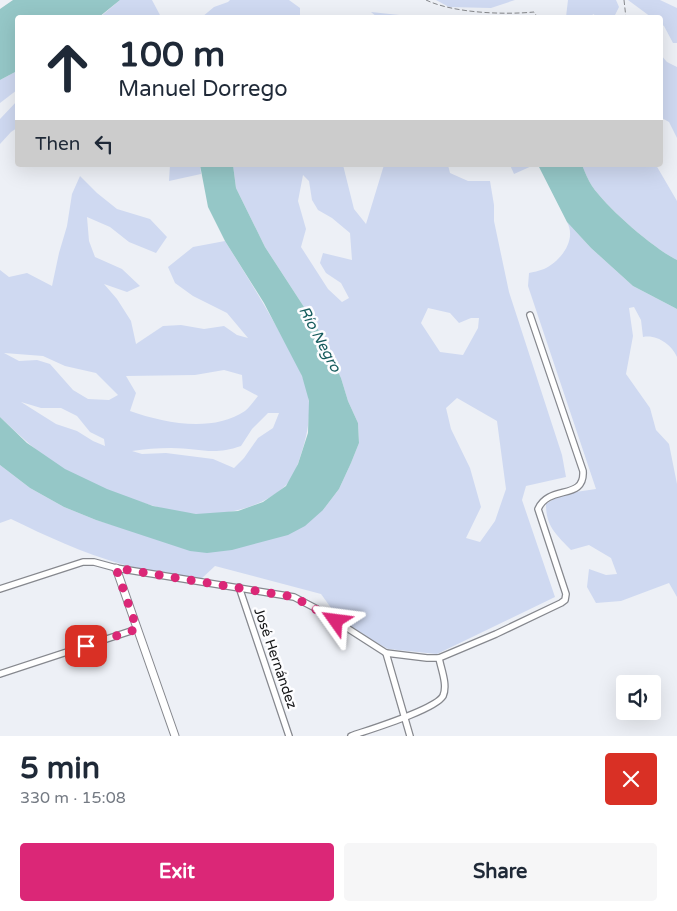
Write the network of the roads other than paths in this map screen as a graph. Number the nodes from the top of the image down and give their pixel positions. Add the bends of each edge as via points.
1 (530, 315) dead end
2 (116, 568) junction
3 (239, 587) junction
4 (0, 589) edge
5 (137, 629) junction
6 (386, 653) junction
7 (439, 658) junction
8 (0, 674) edge
9 (404, 718) junction
10 (175, 736) edge
11 (289, 736) edge
12 (351, 736) edge
13 (410, 736) edge

1 - 7 street via 583,471 581,484 547,497 538,509 566,594 565,600
2 - 3 street
2 - 4 street via 83,562
2 - 5 street
3 - 6 street via 294,597
3 - 11 street, José Hernández
5 - 8 street
5 - 10 street
6 - 7 street
6 - 9 street
7 - 9 street via 445,688 443,695 438,701
9 - 12 street
9 - 13 street

